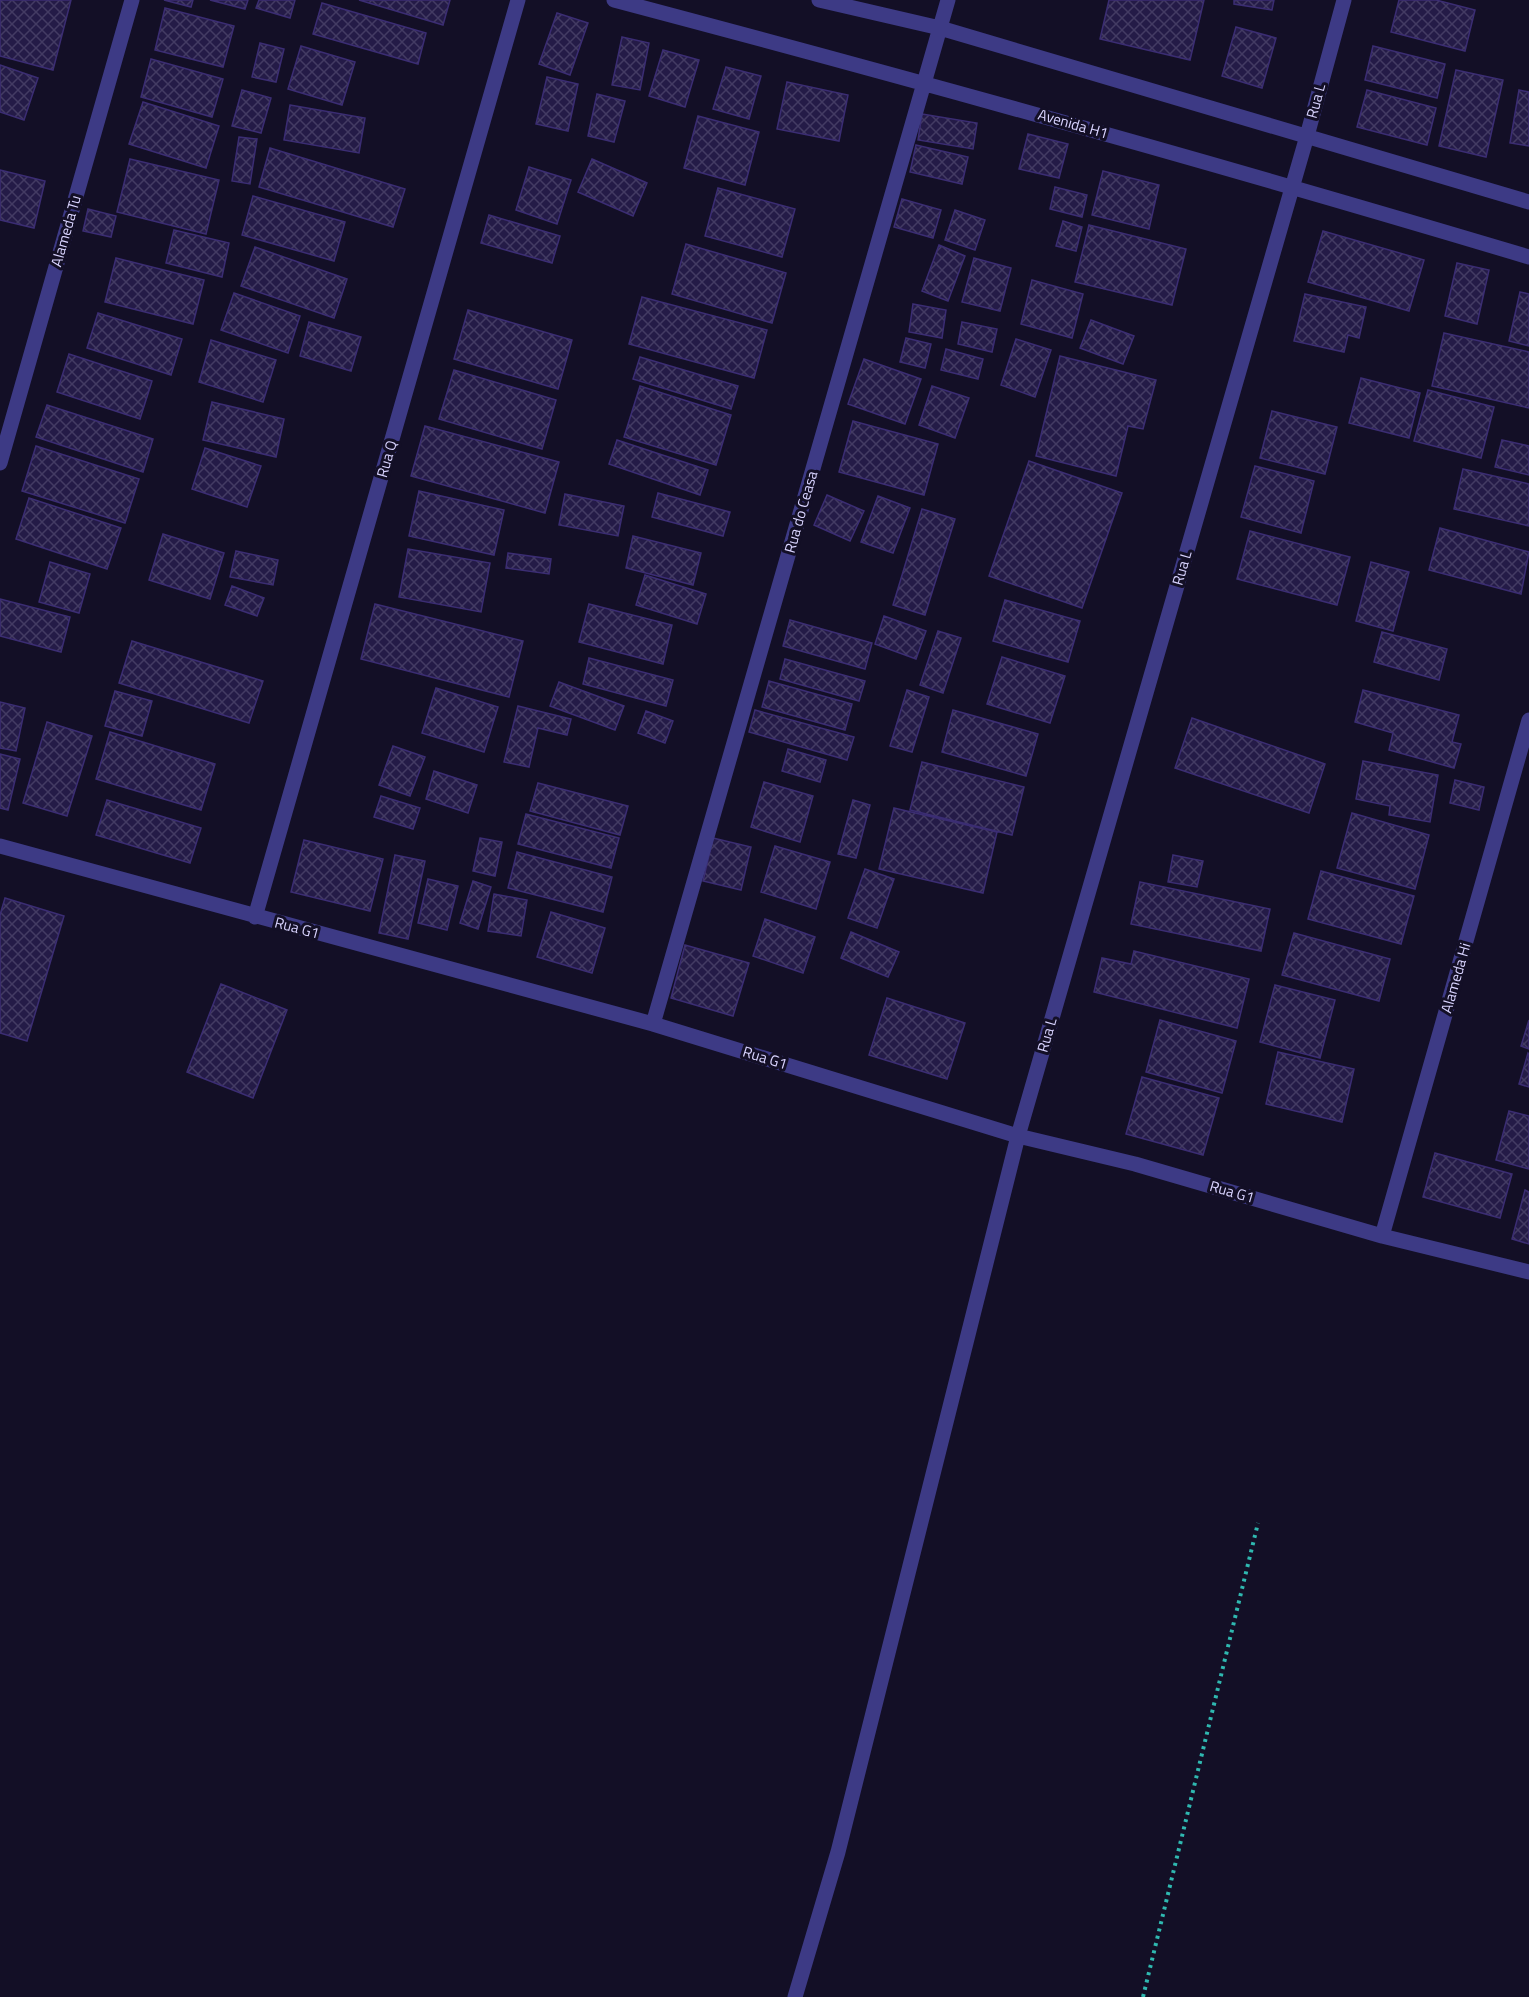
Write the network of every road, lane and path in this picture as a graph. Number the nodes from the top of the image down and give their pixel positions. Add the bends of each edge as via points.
1 (132, 0) edge
2 (518, 0) edge
3 (614, 0) edge
4 (819, 0) edge
5 (948, 0) edge
6 (1344, 0) edge
7 (940, 28) junction
8 (926, 82) junction
9 (1307, 136) junction
10 (1292, 186) junction
11 (1529, 202) edge
12 (1529, 257) edge
13 (0, 463) edge
14 (1529, 720) edge
15 (0, 846) edge
16 (255, 917) junction
17 (653, 1024) junction
18 (1018, 1136) junction
19 (1382, 1236) junction
20 (1529, 1272) edge
21 (1258, 1523) dead end
22 (795, 1997) edge
23 (1143, 1997) edge

1 - 13 street, Alameda Tu
2 - 16 street, Rua Q
3 - 8 street, Avenida H1
4 - 7 street
5 - 7 street, Rua do Ceasa
6 - 9 street, Rua L
7 - 8 street, Rua do Ceasa
7 - 9 street
8 - 10 street, Avenida H1
8 - 17 street, Rua do Ceasa
9 - 10 street, Rua L
9 - 11 street
10 - 12 street, Avenida H1
10 - 18 street, Rua L
14 - 19 street, Alameda Hi
15 - 16 street, Rua G1
16 - 17 street, Rua G1
17 - 18 street, Rua G1
18 - 19 street, Rua G1 via 1135,1164
18 - 22 street, Rua L via 841,1840
19 - 20 street, Rua G1
21 - 23 path

